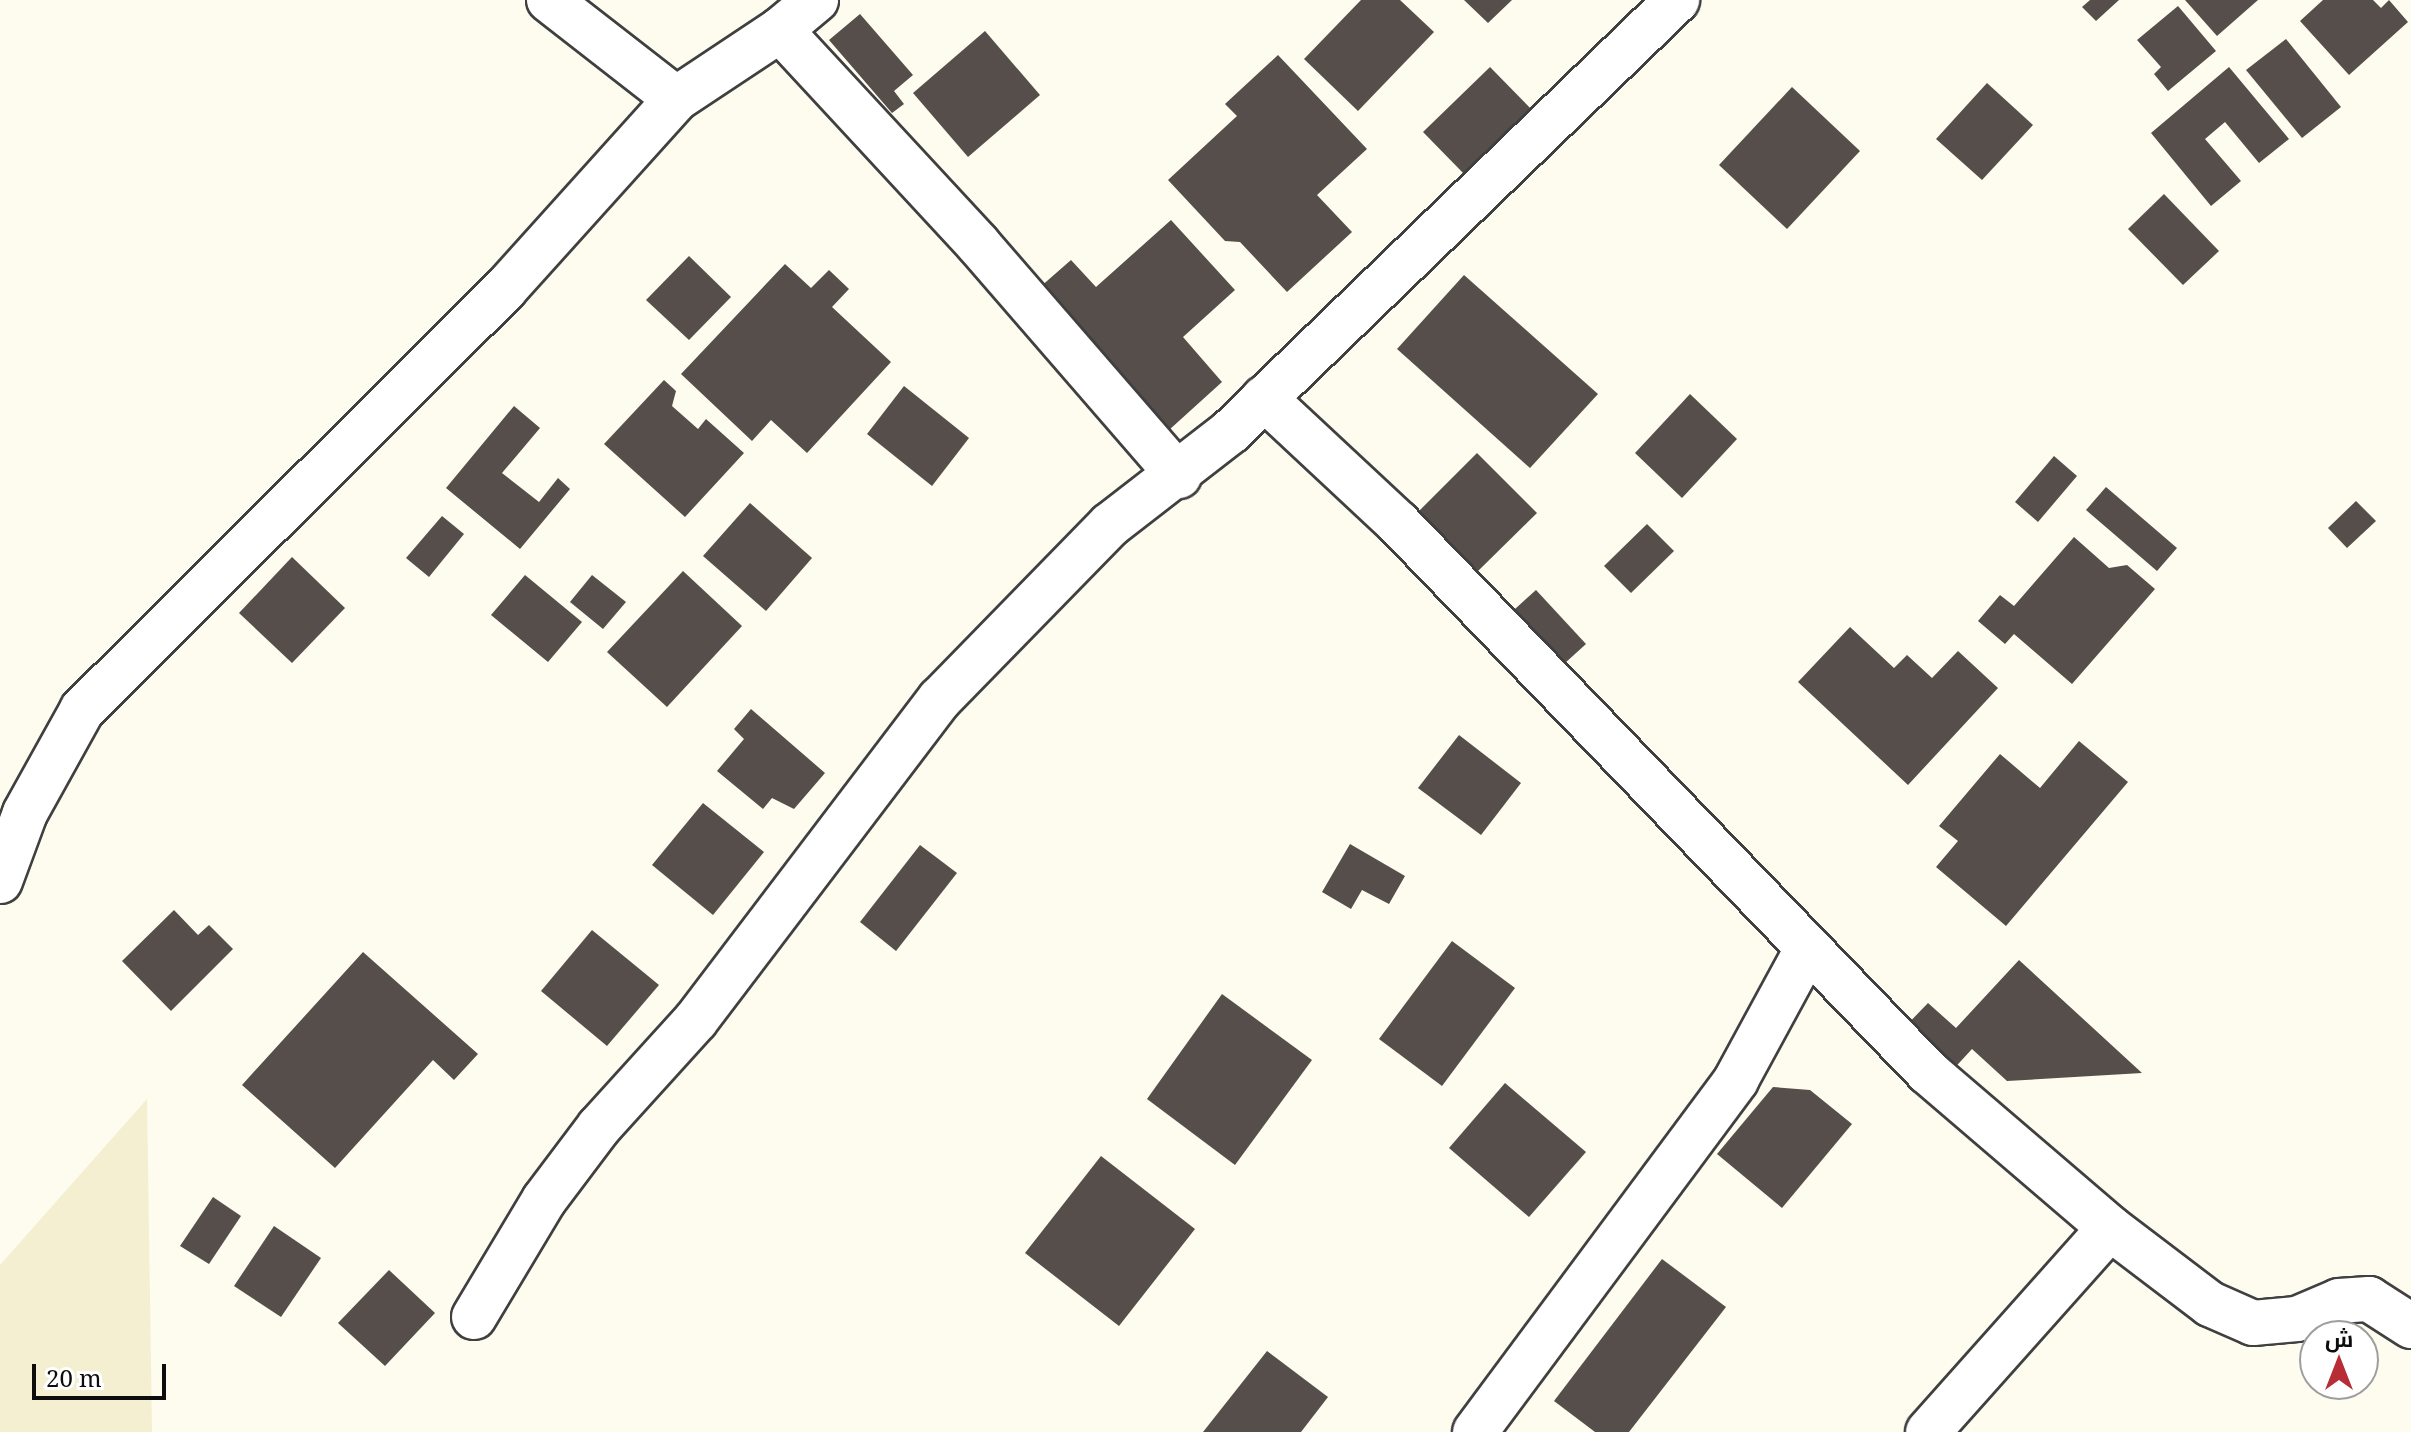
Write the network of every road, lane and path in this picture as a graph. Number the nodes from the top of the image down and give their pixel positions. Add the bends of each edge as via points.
1 (549, 0) edge
2 (816, 0) edge
3 (1677, 0) edge
4 (780, 30) junction
5 (676, 99) junction
6 (1264, 398) junction
7 (1179, 476) junction
8 (0, 881) edge
9 (1806, 951) junction
10 (2110, 1228) junction
11 (474, 1317) dead end
12 (2411, 1326) edge
13 (1475, 1432) edge
14 (1928, 1432) edge

1 - 5 street
2 - 4 street
3 - 6 street
4 - 5 street
4 - 7 street via 978,244
5 - 8 street via 505,289 82,710 25,813
6 - 7 street
6 - 9 street via 1398,523
7 - 11 street via 1110,525 940,699 696,1020 589,1139 544,1200
9 - 10 street via 1928,1072
9 - 13 street via 1736,1080
10 - 12 street via 2210,1304 2253,1323 2297,1319 2339,1301 2369,1299
10 - 14 street

